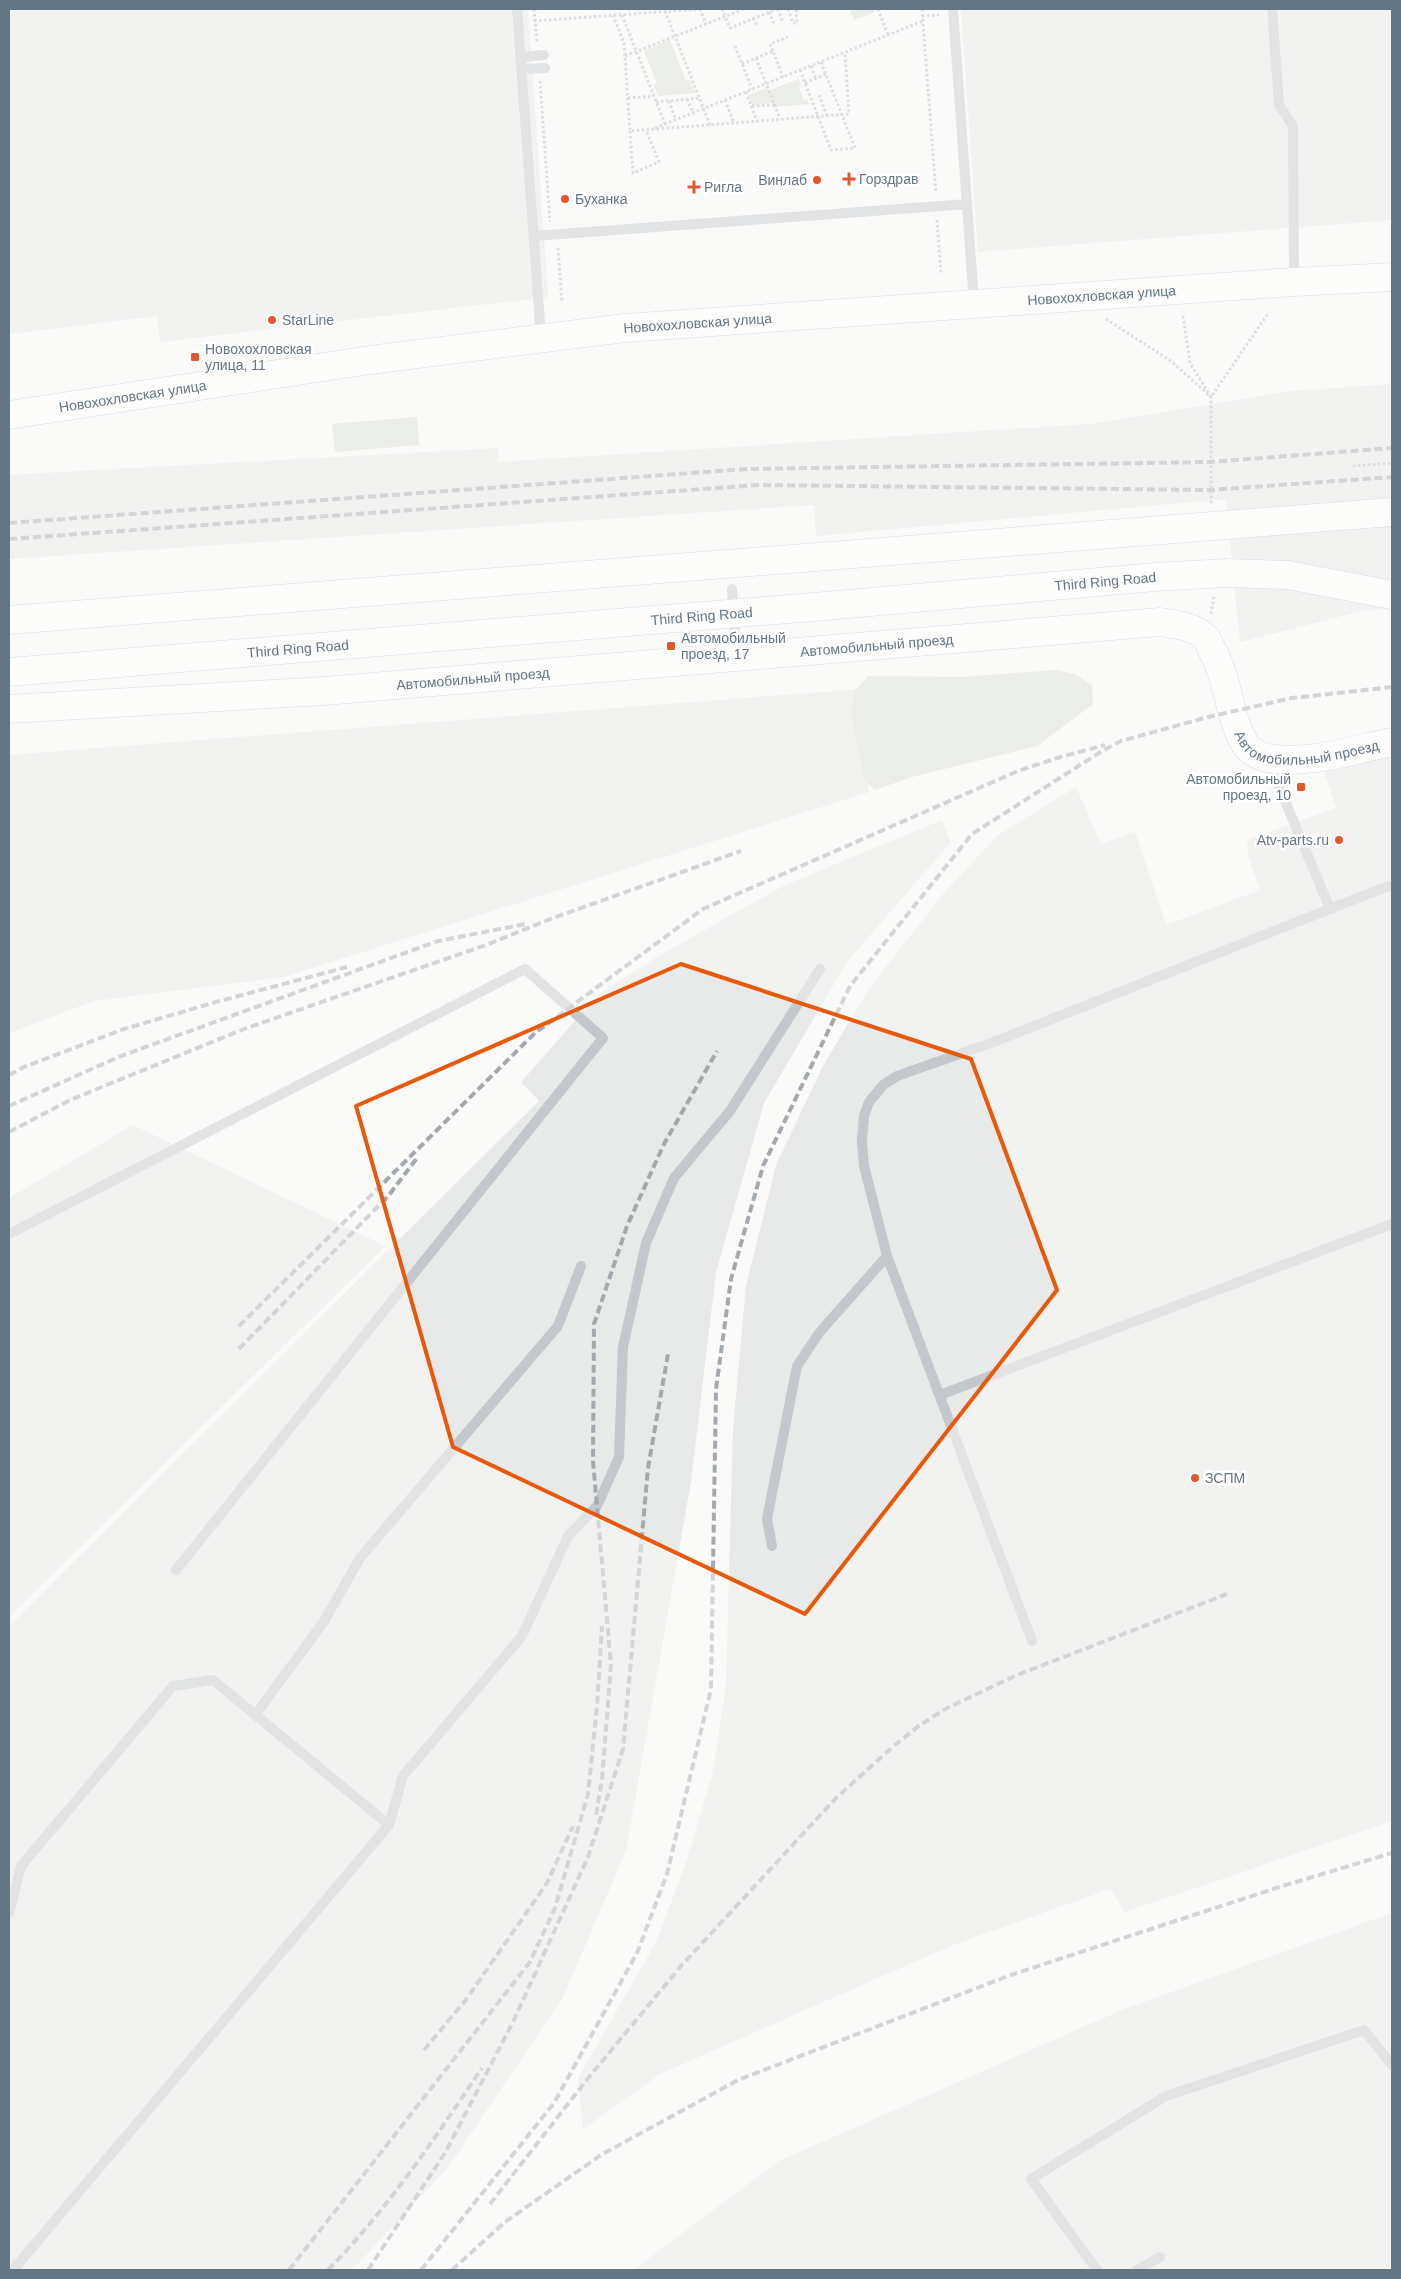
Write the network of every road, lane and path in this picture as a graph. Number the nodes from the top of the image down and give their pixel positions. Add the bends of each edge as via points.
1 (518, 9) edge
2 (534, 9) edge
3 (701, 9) edge
4 (722, 9) edge
5 (744, 9) edge
6 (777, 9) edge
7 (788, 9) edge
8 (796, 9) edge
9 (878, 9) edge
10 (922, 9) edge
11 (953, 9) edge
12 (1272, 9) edge
13 (665, 12) junction
14 (770, 12) junction
15 (622, 15) junction
16 (613, 16) junction
17 (725, 16) junction
18 (754, 18) junction
19 (535, 21) junction
20 (923, 21) junction
21 (519, 22) junction
22 (783, 23) dead end
23 (706, 24) junction
24 (774, 24) dead end
25 (756, 26) dead end
26 (888, 35) junction
27 (675, 36) junction
28 (788, 37) dead end
29 (735, 46) dead end
30 (773, 51) junction
31 (636, 52) junction
32 (845, 52) junction
33 (541, 55) joint
34 (625, 56) junction
35 (521, 57) junction
36 (756, 58) junction
37 (821, 62) junction
38 (742, 64) junction
39 (811, 66) junction
40 (542, 68) joint
41 (522, 70) junction
42 (800, 70) junction
43 (826, 74) junction
44 (783, 77) junction
45 (816, 78) junction
46 (805, 83) junction
47 (766, 84) junction
48 (752, 89) junction
49 (746, 92) junction
50 (819, 95) dead end
51 (654, 96) junction
52 (628, 98) junction
53 (700, 98) junction
54 (687, 99) junction
55 (725, 100) junction
56 (669, 101) junction
57 (656, 102) junction
58 (774, 105) junction
59 (752, 106) junction
60 (704, 108) junction
61 (693, 113) junction
62 (842, 115) junction
63 (827, 116) junction
64 (818, 117) junction
65 (676, 120) junction
66 (780, 120) junction
67 (757, 121) junction
68 (734, 123) junction
69 (665, 124) junction
70 (710, 125) junction
71 (652, 129) junction
72 (646, 130) junction
73 (630, 131) junction
74 (967, 204) junction
75 (936, 206) junction
76 (554, 234) junction
77 (534, 236) junction
78 (941, 274) dead end
79 (1392, 278) edge
80 (1294, 282) junction
81 (562, 303) dead end
82 (974, 304) junction
83 (1269, 312) dead end
84 (1183, 316) dead end
85 (1106, 319) dead end
86 (542, 338) junction
87 (1211, 396) junction
88 (9, 415) edge
89 (1392, 463) edge
90 (1353, 466) dead end
91 (1211, 510) dead end
92 (1392, 512) edge
93 (732, 588) dead end
94 (1214, 589) dead end
95 (1392, 596) edge
96 (9, 620) edge
97 (1206, 639) junction
98 (736, 657) junction
99 (9, 672) edge
100 (9, 709) edge
101 (1392, 742) edge
102 (1267, 758) junction
103 (1388, 886) dead end
104 (1330, 909) junction
105 (820, 968) dead end
106 (1392, 1224) edge
107 (9, 1234) edge
108 (887, 1256) junction
109 (581, 1266) dead end
110 (940, 1396) junction
111 (772, 1546) dead end
112 (176, 1570) dead end
113 (1032, 1641) dead end
114 (256, 1715) junction
115 (389, 1825) junction
116 (9, 1913) edge
117 (1392, 2065) edge
118 (1160, 2257) dead end
119 (13, 2270) edge
120 (1097, 2270) edge
121 (1137, 2270) edge

1 - 21 lane
2 - 19 path
3 - 13 path
3 - 23 path
4 - 17 path
5 - 17 path
6 - 14 path
6 - 22 path
7 - 8 path via 793,23 797,23
9 - 26 path
10 - 20 path
11 - 74 lane
12 - 80 lane via 1279,105 1293,126
13 - 15 path
13 - 27 path
14 - 18 path
14 - 24 path
15 - 16 path
15 - 31 path
16 - 19 path
16 - 34 path via 624,43
17 - 18 path via 730,28
17 - 23 path
18 - 25 path
19 - 21 path
19 - 33 path
20 - 26 path
20 - 75 path
21 - 35 lane
23 - 27 path
26 - 32 path
27 - 31 path
27 - 53 path
28 - 30 path via 770,44
29 - 38 path
30 - 36 path
30 - 44 path
31 - 34 path
31 - 51 path
32 - 37 path
32 - 62 path via 849,114
33 - 35 lane
34 - 52 path
35 - 41 lane
36 - 38 path
36 - 47 path
37 - 39 path
37 - 43 path
38 - 48 path
39 - 42 path
39 - 45 path
40 - 41 lane
40 - 76 path
41 - 77 lane
42 - 44 path
42 - 46 path
43 - 45 path
43 - 62 path
44 - 47 path
45 - 46 path
46 - 64 path
47 - 48 path
47 - 58 path
48 - 49 path
49 - 55 path
49 - 59 path
50 - 63 path
51 - 52 path
51 - 57 path
52 - 73 path
53 - 54 path
53 - 60 path
54 - 56 path
54 - 61 path
55 - 60 path
55 - 68 path
56 - 57 path
56 - 65 path
57 - 69 path
58 - 59 path
58 - 66 path
59 - 67 path
60 - 61 path
60 - 70 path
61 - 65 path
62 - 63 path
62 - 64 path via 855,148 831,150
63 - 64 path
64 - 66 path
65 - 69 path
66 - 67 path
67 - 68 path
68 - 70 path
69 - 71 path
70 - 71 path
71 - 72 path
72 - 73 path
72 - 73 path via 659,162 633,173
74 - 75 lane
74 - 82 lane
75 - 76 lane
75 - 78 path
76 - 77 lane
76 - 81 path
77 - 86 lane
79 - 80 street, Новохохловская улица
80 - 82 street, Новохохловская улица
82 - 86 street, Новохохловская улица via 625,328
83 - 87 path
84 - 87 path via 1190,363
85 - 87 path via 1170,361
86 - 88 street, Новохохловская улица via 351,363
87 - 91 path
89 - 90 path
92 - 96 street, bridge
93 - 98 lane
94 - 97 path
95 - 99 street, Third Ring Road, bridge via 1288,576 1226,573
97 - 98 street, Автомобильный проезд via 1179,624 1160,622
97 - 102 street, Автомобильный проезд via 1223,673 1246,746
98 - 100 street, Автомобильный проезд via 324,691
101 - 102 street, Автомобильный проезд via 1304,760
102 - 104 lane
103 - 104 lane
104 - 108 lane via 992,1043 896,1076 883,1085 869,1102 862,1141 864,1166
105 - 115 lane via 730,1112 674,1178 646,1243 623,1347 619,1457 596,1506 568,1536 522,1636 403,1776
106 - 110 lane
107 - 112 lane via 525,969 602,1038
108 - 110 lane
108 - 111 lane via 819,1333 797,1366 767,1519
109 - 114 lane via 558,1326 360,1558 323,1623
110 - 113 lane
114 - 115 lane
114 - 116 lane via 213,1680 173,1686 21,1866
115 - 119 lane
117 - 120 lane via 1364,2030 1166,2096 1031,2179
118 - 121 lane

